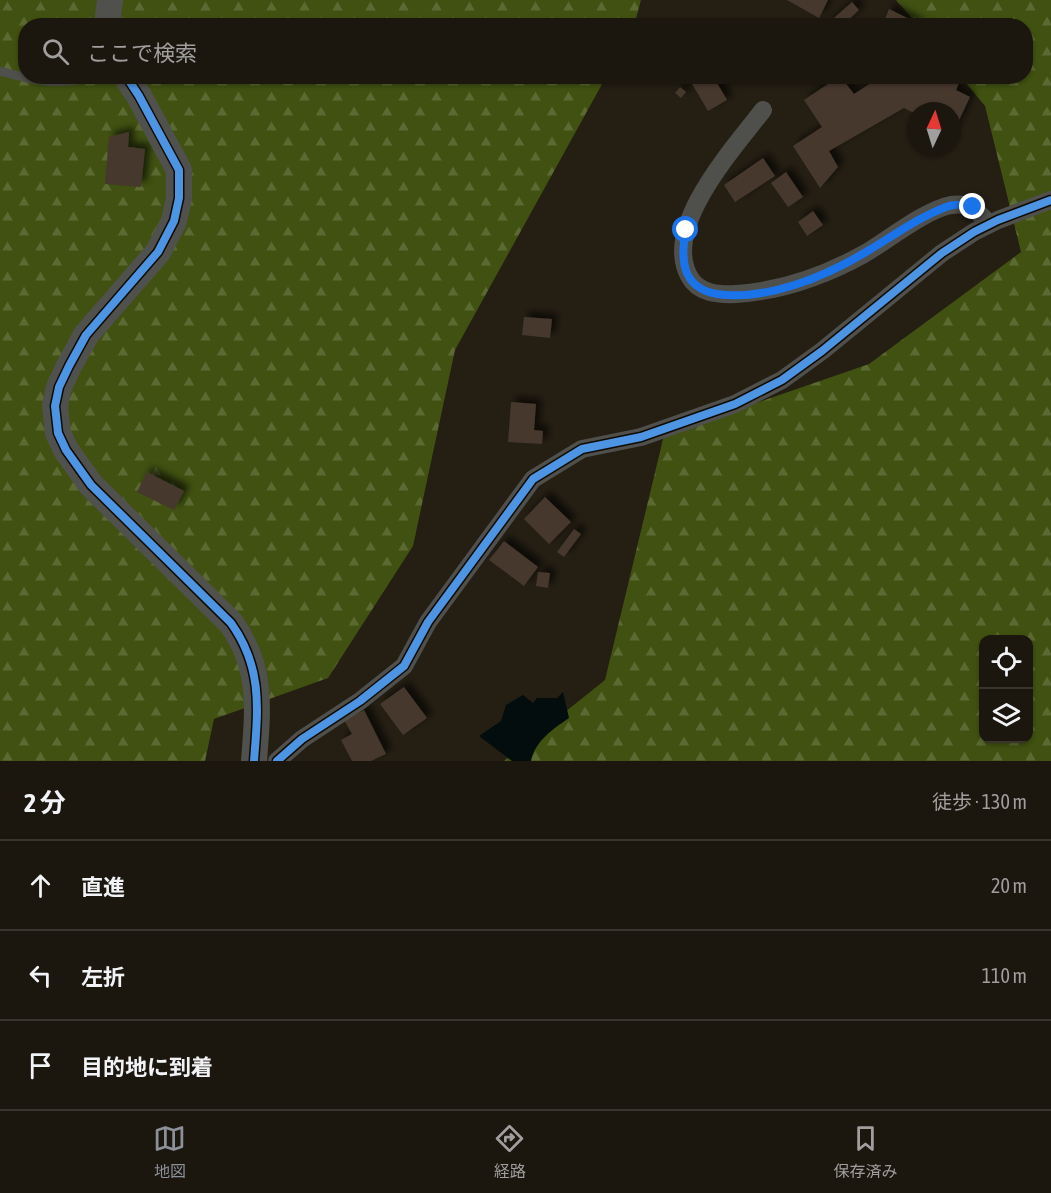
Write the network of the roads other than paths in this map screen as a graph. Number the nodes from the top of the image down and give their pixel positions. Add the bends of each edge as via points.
1 (110, 0) edge
2 (108, 18) edge
3 (0, 71) edge
4 (18, 76) edge
5 (131, 84) edge
6 (762, 110) dead end
7 (1051, 200) edge
8 (989, 224) junction
9 (254, 761) edge
10 (277, 761) edge

1 - 2 street
3 - 4 lane
5 - 9 street via 179,171 179,198 174,221 158,252 86,335 69,366 55,406 58,433 91,485 237,632 257,683
6 - 8 street via 707,186 686,230 682,247 685,269 693,284 705,292 760,292 802,282 864,254 949,206 973,207
7 - 8 street
8 - 10 street via 942,253 782,380 735,404 641,437 582,449 533,479 428,622 404,666

